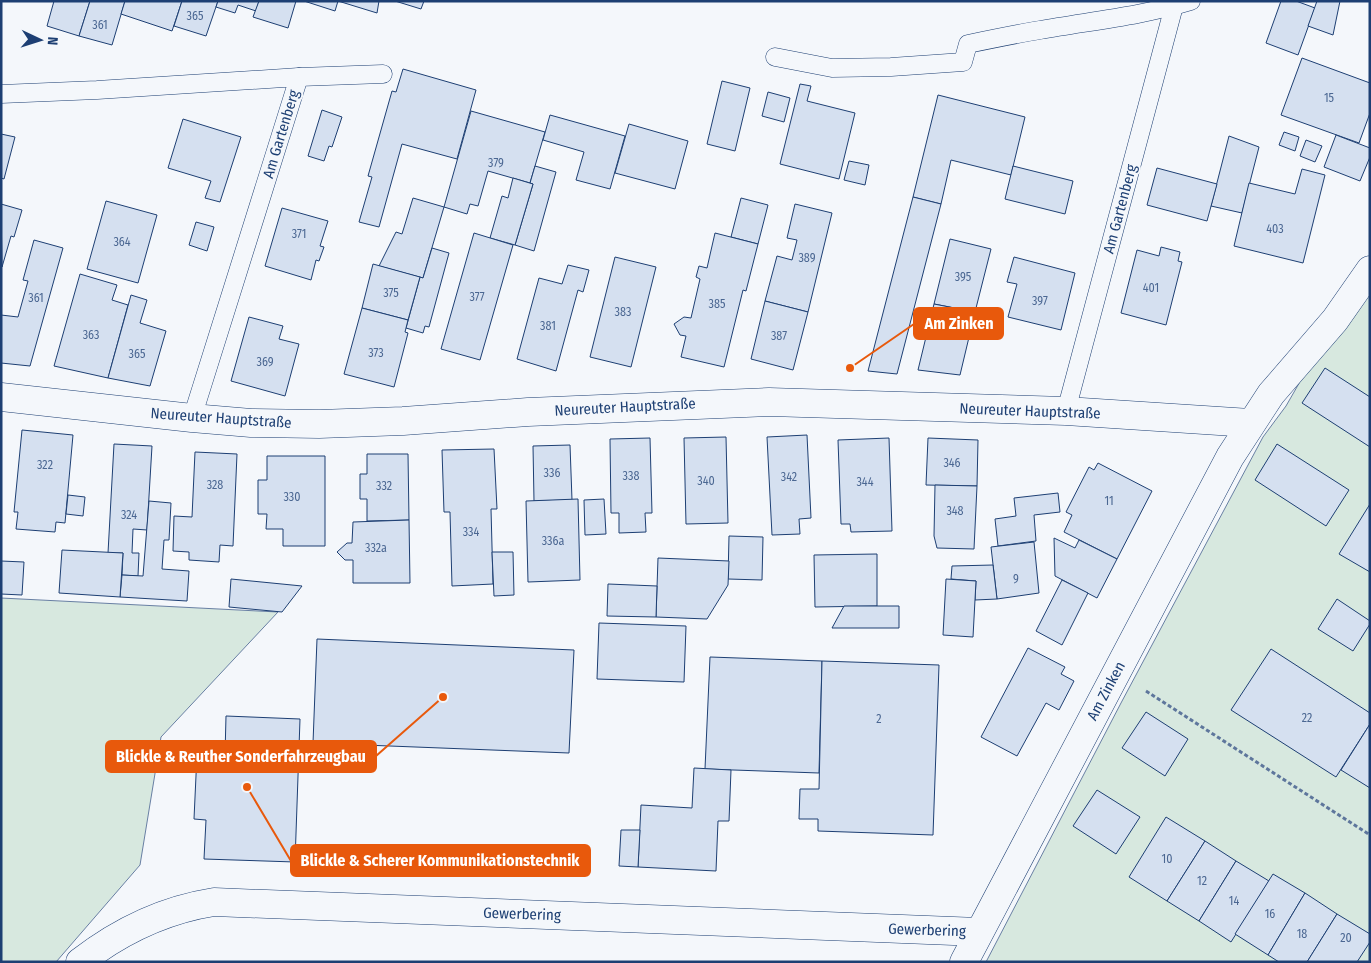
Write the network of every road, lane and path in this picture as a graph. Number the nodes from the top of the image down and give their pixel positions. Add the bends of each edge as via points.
1 (1191, 1) edge
2 (1174, 6) junction
3 (775, 57) dead end
4 (383, 74) dead end
5 (299, 77) junction
6 (1, 94) edge
7 (1370, 270) edge
8 (1, 397) edge
9 (1066, 411) junction
10 (192, 418) junction
11 (1250, 423) junction
12 (1116, 672) junction
13 (1370, 835) edge
14 (979, 932) junction
15 (80, 962) edge
16 (964, 962) edge

1 - 2 lane
2 - 3 lane via 968,44 963,62 891,68 832,68
2 - 9 lane, Am Gartenberg
4 - 5 lane
5 - 6 lane, Am Gartenberg
5 - 10 lane, Am Gartenberg
7 - 11 street, Am Zinken via 1335,320
8 - 10 street, Neureuter Hauptstraße
9 - 10 street, Neureuter Hauptstraße via 769,402 319,424
9 - 11 street, Neureuter Hauptstraße
11 - 12 street, Am Zinken
12 - 13 path
12 - 14 street, Am Zinken
14 - 15 street, Gewerbering via 214,902 189,906 137,925
14 - 16 street, Am Zinken

